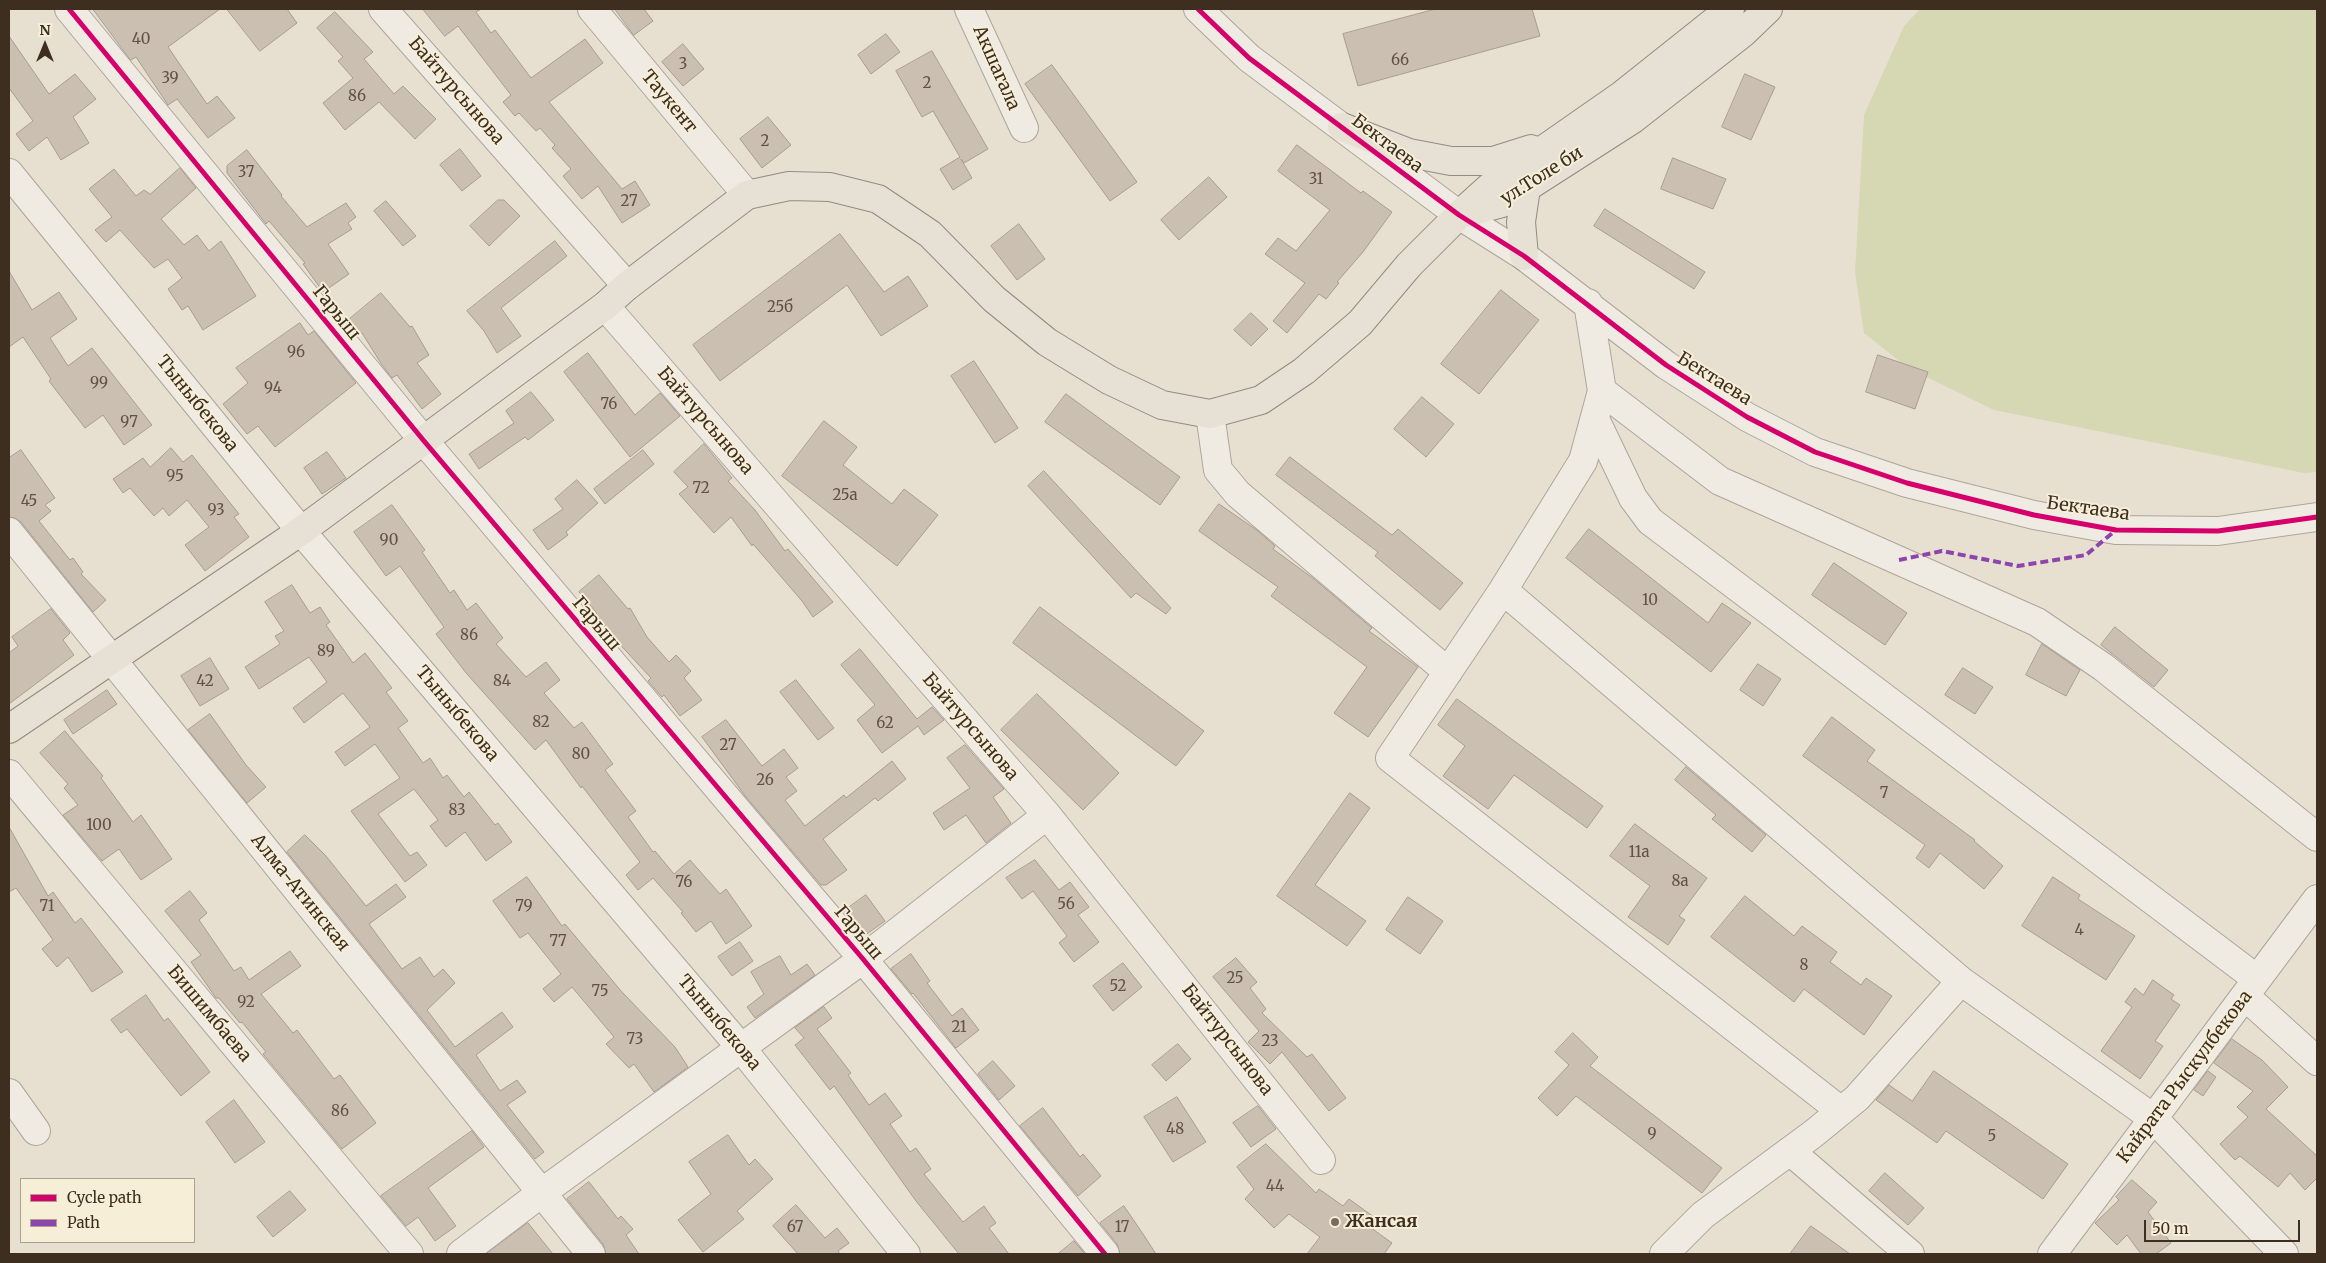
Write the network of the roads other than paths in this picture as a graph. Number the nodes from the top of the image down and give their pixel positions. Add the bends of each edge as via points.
1 (69, 9) edge
2 (384, 9) edge
3 (592, 9) edge
4 (969, 9) edge
5 (1198, 9) edge
6 (1730, 9) edge
7 (1768, 9) edge
8 (1342, 127) junction
9 (1024, 128) dead end
10 (1554, 142) junction
11 (9, 173) edge
12 (1526, 188) junction
13 (746, 195) junction
14 (1459, 215) junction
15 (1524, 256) junction
16 (627, 286) junction
17 (1588, 303) junction
18 (605, 306) junction
19 (1602, 391) junction
20 (1210, 414) junction
21 (1596, 421) junction
22 (424, 442) junction
23 (2317, 517) edge
24 (300, 531) junction
25 (9, 532) edge
26 (1503, 590) junction
27 (112, 658) junction
28 (1448, 672) junction
29 (9, 729) edge
30 (9, 774) edge
31 (1047, 815) junction
32 (2317, 837) edge
33 (2317, 899) edge
34 (863, 959) junction
35 (1961, 981) junction
36 (2251, 987) junction
37 (742, 1049) junction
38 (2317, 1061) edge
39 (9, 1093) edge
40 (1841, 1111) junction
41 (2153, 1118) junction
42 (36, 1131) dead end
43 (1790, 1151) junction
44 (1322, 1160) dead end
45 (540, 1194) junction
46 (409, 1254) edge
47 (462, 1254) edge
48 (591, 1254) edge
49 (906, 1254) edge
50 (1105, 1254) edge
51 (1664, 1254) edge
52 (1910, 1254) edge
53 (2052, 1254) edge
54 (2284, 1254) edge

1 - 22 street, Гарыш
2 - 16 street, Байтурсынова
3 - 13 street, Таукент
4 - 9 street, Акшагала
5 - 8 street, Бектаева via 1249,58
6 - 10 main road, ул.Толе би via 1622,95
7 - 12 main road, ул.Толе би via 1743,33 1633,119
8 - 10 main road via 1409,153 1452,161 1494,161
8 - 14 street, Бектаева
10 - 14 main road, ул.Толе би via 1490,187
11 - 24 street, Тыныбекова
12 - 14 main road, ул.Толе би via 1502,203
12 - 15 main road via 1521,222
13 - 16 main road
13 - 20 main road via 788,186 830,187 878,199 930,234 994,299 1047,342 1109,380 1162,405
14 - 15 street, Бектаева
14 - 20 main road via 1409,265 1360,322 1304,371 1261,400
15 - 17 street, Бектаева
16 - 18 main road
17 - 19 street
17 - 23 street, Бектаева via 1666,365 1747,416 1815,452 1908,483 2034,515 2116,530 2218,531
18 - 22 main road
18 - 31 street, Байтурсынова
19 - 21 street
19 - 32 street via 1720,481 2038,622 2103,667
20 - 28 street via 1218,470 1238,494
21 - 26 street via 1583,461
21 - 36 street via 1633,498 1650,521
22 - 24 main road
22 - 34 street, Гарыш
24 - 27 main road
24 - 37 street, Тыныбекова
25 - 27 street, Алма-Атинская
26 - 28 street
26 - 35 street
27 - 29 main road
27 - 45 street, Алма-Атинская
28 - 40 street via 1390,758
30 - 46 street, Бишимбаева
31 - 34 street
31 - 44 street, Байтурсынова
33 - 36 street, Кайрата Рыскулбекова
34 - 37 street
34 - 50 street, Гарыш
35 - 40 street via 1857,1098
35 - 41 street
36 - 38 street
36 - 41 street, Кайрата Рыскулбекова
37 - 45 street
37 - 49 street, Тыныбекова
39 - 42 street
40 - 43 street
41 - 53 street, Кайрата Рыскулбекова
41 - 54 street
43 - 51 street via 1704,1215
43 - 52 street
45 - 47 street
45 - 48 street, Алма-Атинская

